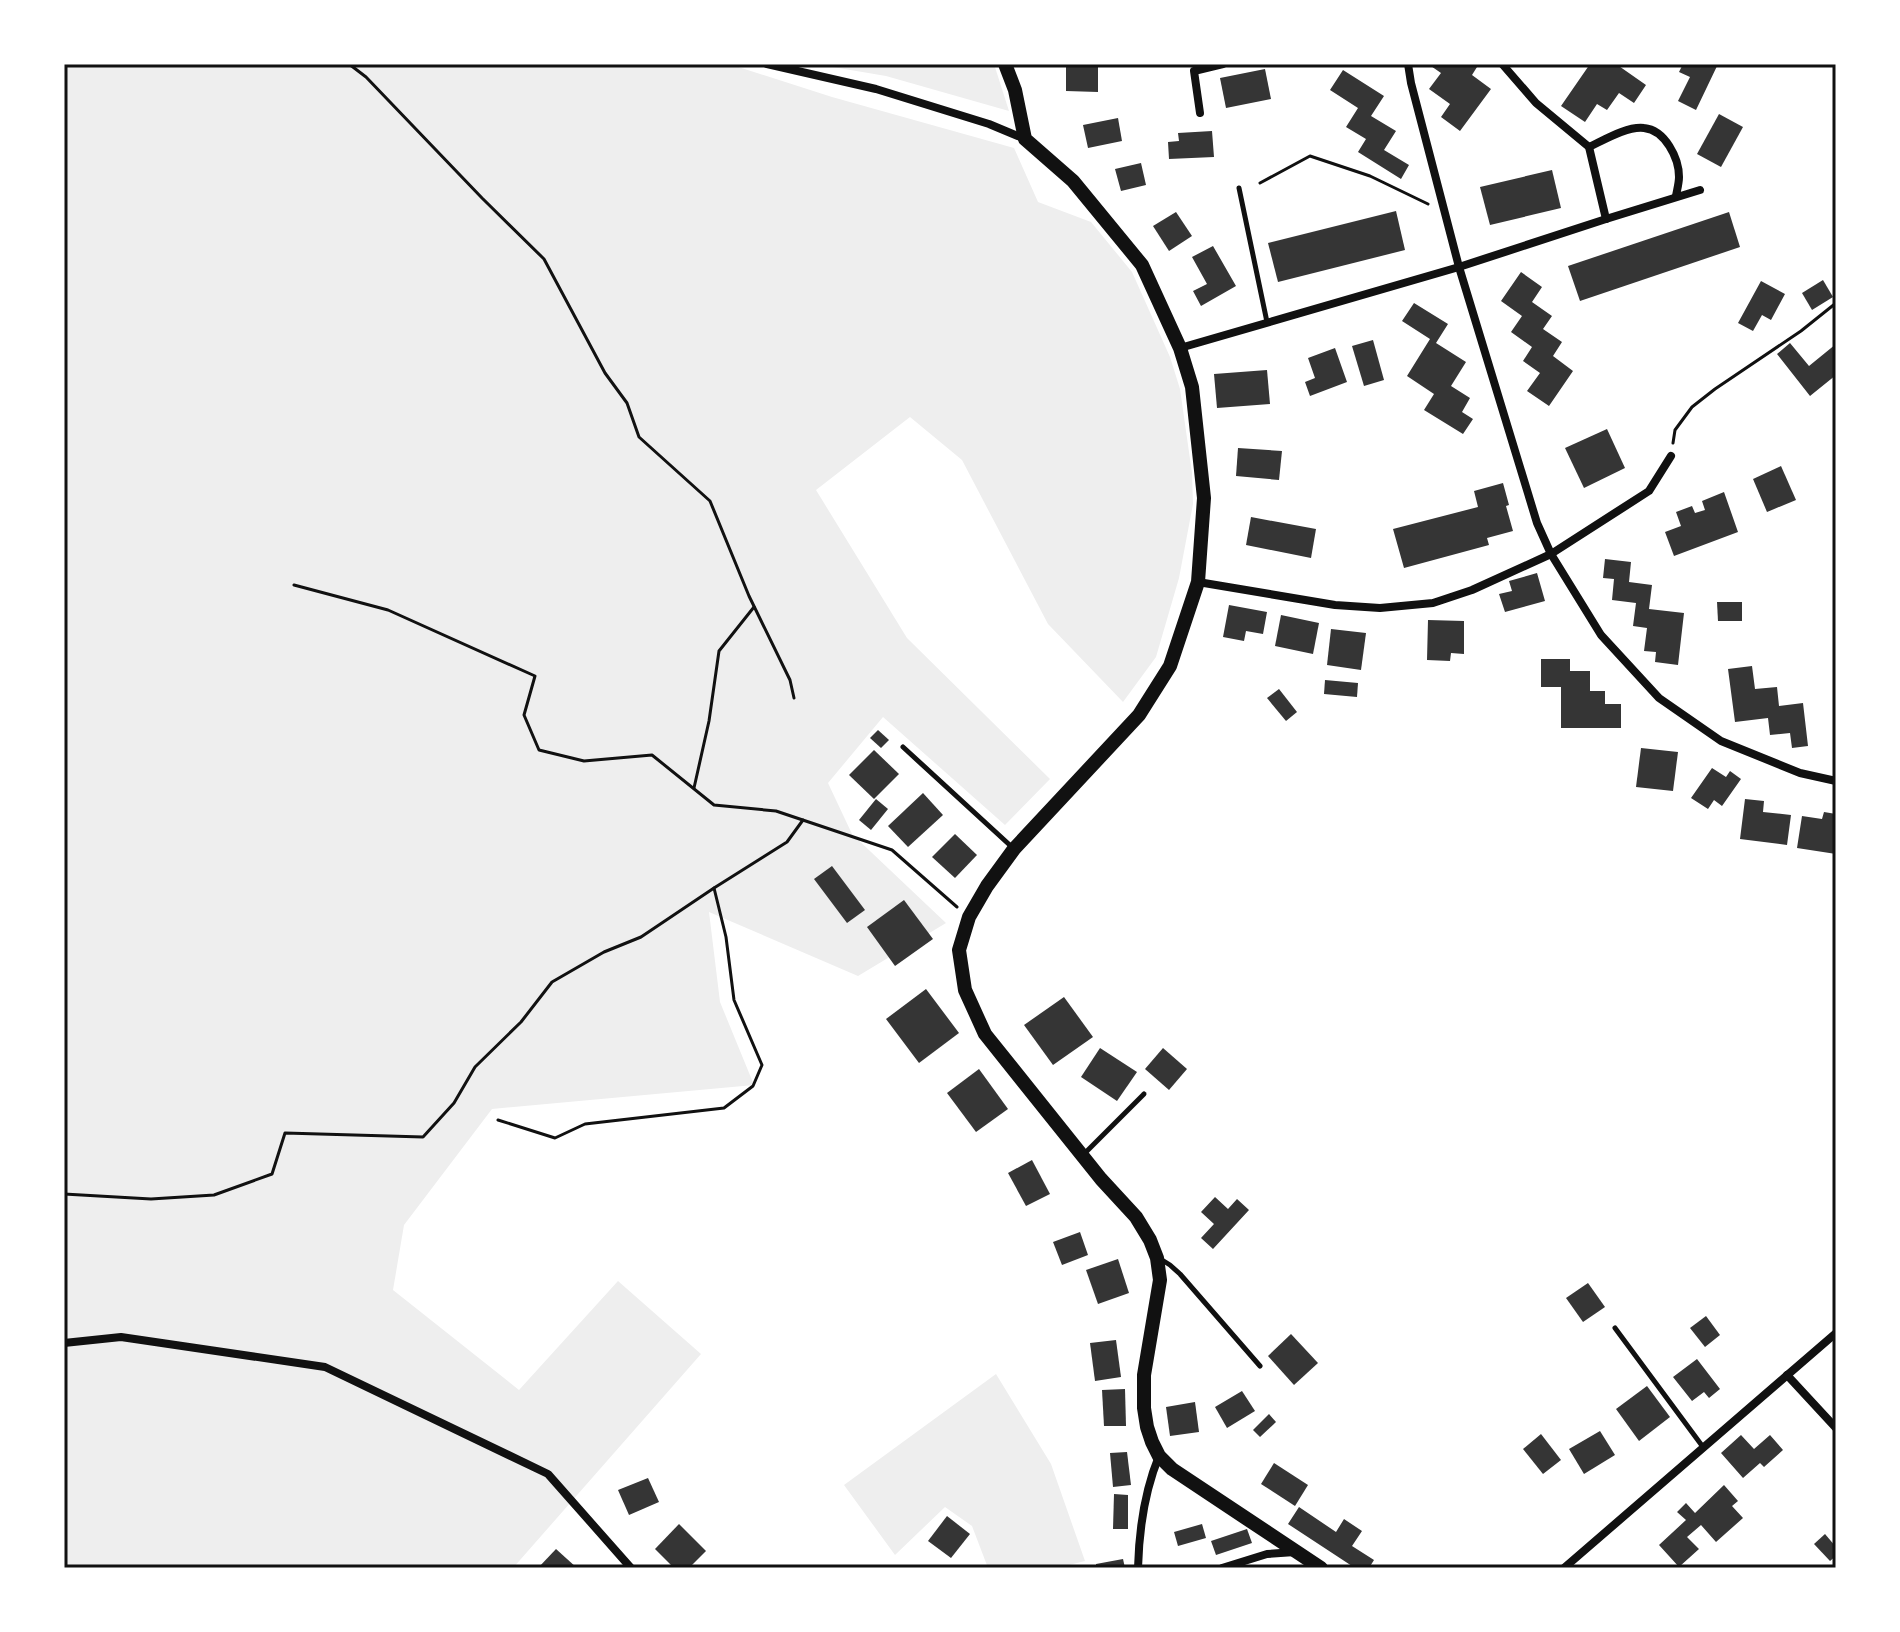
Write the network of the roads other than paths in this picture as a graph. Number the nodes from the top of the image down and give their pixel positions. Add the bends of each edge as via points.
1 (767, 64) edge
2 (1005, 64) edge
3 (1223, 64) edge
4 (1408, 64) edge
5 (1503, 65) edge
6 (1200, 113) dead end
7 (1025, 139) junction
8 (1589, 147) junction
9 (1239, 188) dead end
10 (1700, 190) dead end
11 (1676, 196) junction
12 (1606, 219) junction
13 (1459, 267) junction
14 (1267, 322) junction
15 (1180, 348) junction
16 (1671, 456) road end
17 (1551, 554) junction
18 (1198, 582) junction
19 (903, 747) dead end
20 (1836, 781) edge
21 (1014, 849) junction
22 (1144, 1094) dead end
23 (1082, 1155) junction
24 (1157, 1258) junction
25 (1615, 1328) dead end
26 (1836, 1333) edge
27 (64, 1343) edge
28 (1260, 1366) dead end
29 (1787, 1375) junction
30 (1836, 1428) edge
31 (1704, 1448) junction
32 (1159, 1456) junction
33 (1296, 1552) junction
34 (631, 1568) edge
35 (1138, 1568) edge
36 (1222, 1568) edge
37 (1321, 1568) edge
38 (1564, 1568) edge

1 - 7 street via 876,89
2 - 7 main road
3 - 6 street via 1194,71
4 - 13 street
5 - 8 street via 1536,103
7 - 15 main road via 1073,181 1142,265
8 - 11 street via 1620,132 1644,128 1658,133 1670,147 1679,175
8 - 12 street
9 - 14 lane
10 - 11 street
11 - 12 street
12 - 13 street
13 - 14 street
13 - 17 street
14 - 15 street
15 - 18 main road via 1192,387 1204,498
16 - 17 street via 1649,491
17 - 18 street via 1433,603 1380,608
17 - 20 street via 1601,635 1659,698 1721,741 1800,773
18 - 21 main road via 1170,666 1139,715
19 - 21 lane
21 - 23 main road via 969,917 959,950 965,990 985,1034
22 - 23 lane
23 - 24 main road via 1136,1217
24 - 28 lane via 1180,1274
24 - 32 main road via 1160,1280 1144,1375 1144,1408
25 - 31 lane
26 - 29 street
27 - 34 street via 121,1337 325,1367 548,1474
29 - 30 street
29 - 31 street
31 - 38 street
32 - 33 main road
32 - 35 street via 1150,1481
33 - 36 street via 1267,1554
33 - 37 main road

